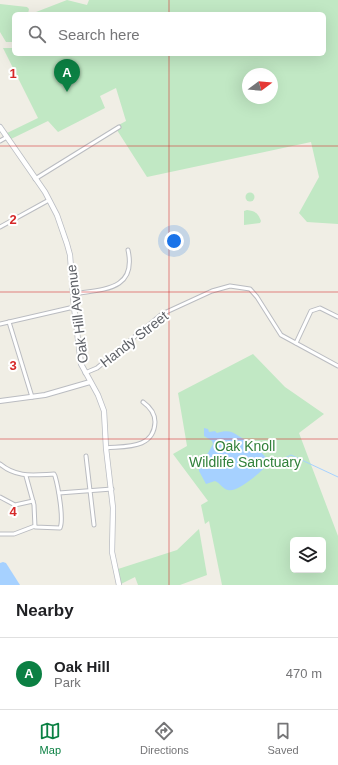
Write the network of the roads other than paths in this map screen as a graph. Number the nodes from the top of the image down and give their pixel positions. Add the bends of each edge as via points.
1 (0, 126) edge
2 (119, 127) dead end
3 (7, 137) junction
4 (0, 141) edge
5 (36, 179) junction
6 (49, 200) junction
7 (0, 227) edge
8 (128, 250) dead end
9 (73, 294) junction
10 (74, 307) junction
11 (338, 317) edge
12 (9, 322) junction
13 (0, 324) edge
14 (296, 343) junction
15 (338, 366) edge
16 (85, 373) junction
17 (90, 382) junction
18 (32, 397) junction
19 (0, 401) edge
20 (144, 402) dead end
21 (106, 448) junction
22 (86, 456) dead end
23 (0, 464) edge
24 (26, 476) junction
25 (112, 489) junction
26 (89, 491) junction
27 (59, 493) junction
28 (0, 497) edge
29 (33, 501) junction
30 (34, 526) junction
31 (94, 526) dead end
32 (0, 534) edge
33 (119, 585) edge

1 - 3 main road, Oak Hill Avenue
2 - 5 street
3 - 4 street
3 - 5 main road, Oak Hill Avenue
5 - 6 main road, Oak Hill Avenue
6 - 7 street
6 - 9 main road, Oak Hill Avenue via 70,255
8 - 9 street via 130,266 126,277 120,283
9 - 10 main road, Oak Hill Avenue
10 - 12 street
10 - 16 main road, Oak Hill Avenue via 80,357
11 - 14 street via 320,308 311,311
12 - 13 street
12 - 18 street
14 - 15 street, Handy Street
14 - 16 street, Handy Street via 282,335 253,292 244,287 225,287 162,314 97,368
16 - 17 main road, Oak Hill Avenue
17 - 18 street
17 - 21 main road, Oak Hill Avenue via 104,411
18 - 19 street
20 - 21 street via 155,418 154,428 148,439 137,445
21 - 25 main road, Oak Hill Avenue
22 - 26 street
23 - 24 street via 12,472
24 - 27 street via 54,474
24 - 29 street
25 - 26 street
25 - 33 main road, Oak Hill Avenue via 112,552
26 - 27 street
26 - 31 street
27 - 30 street via 60,528
28 - 29 street via 15,505
29 - 30 street
30 - 32 street via 14,534

